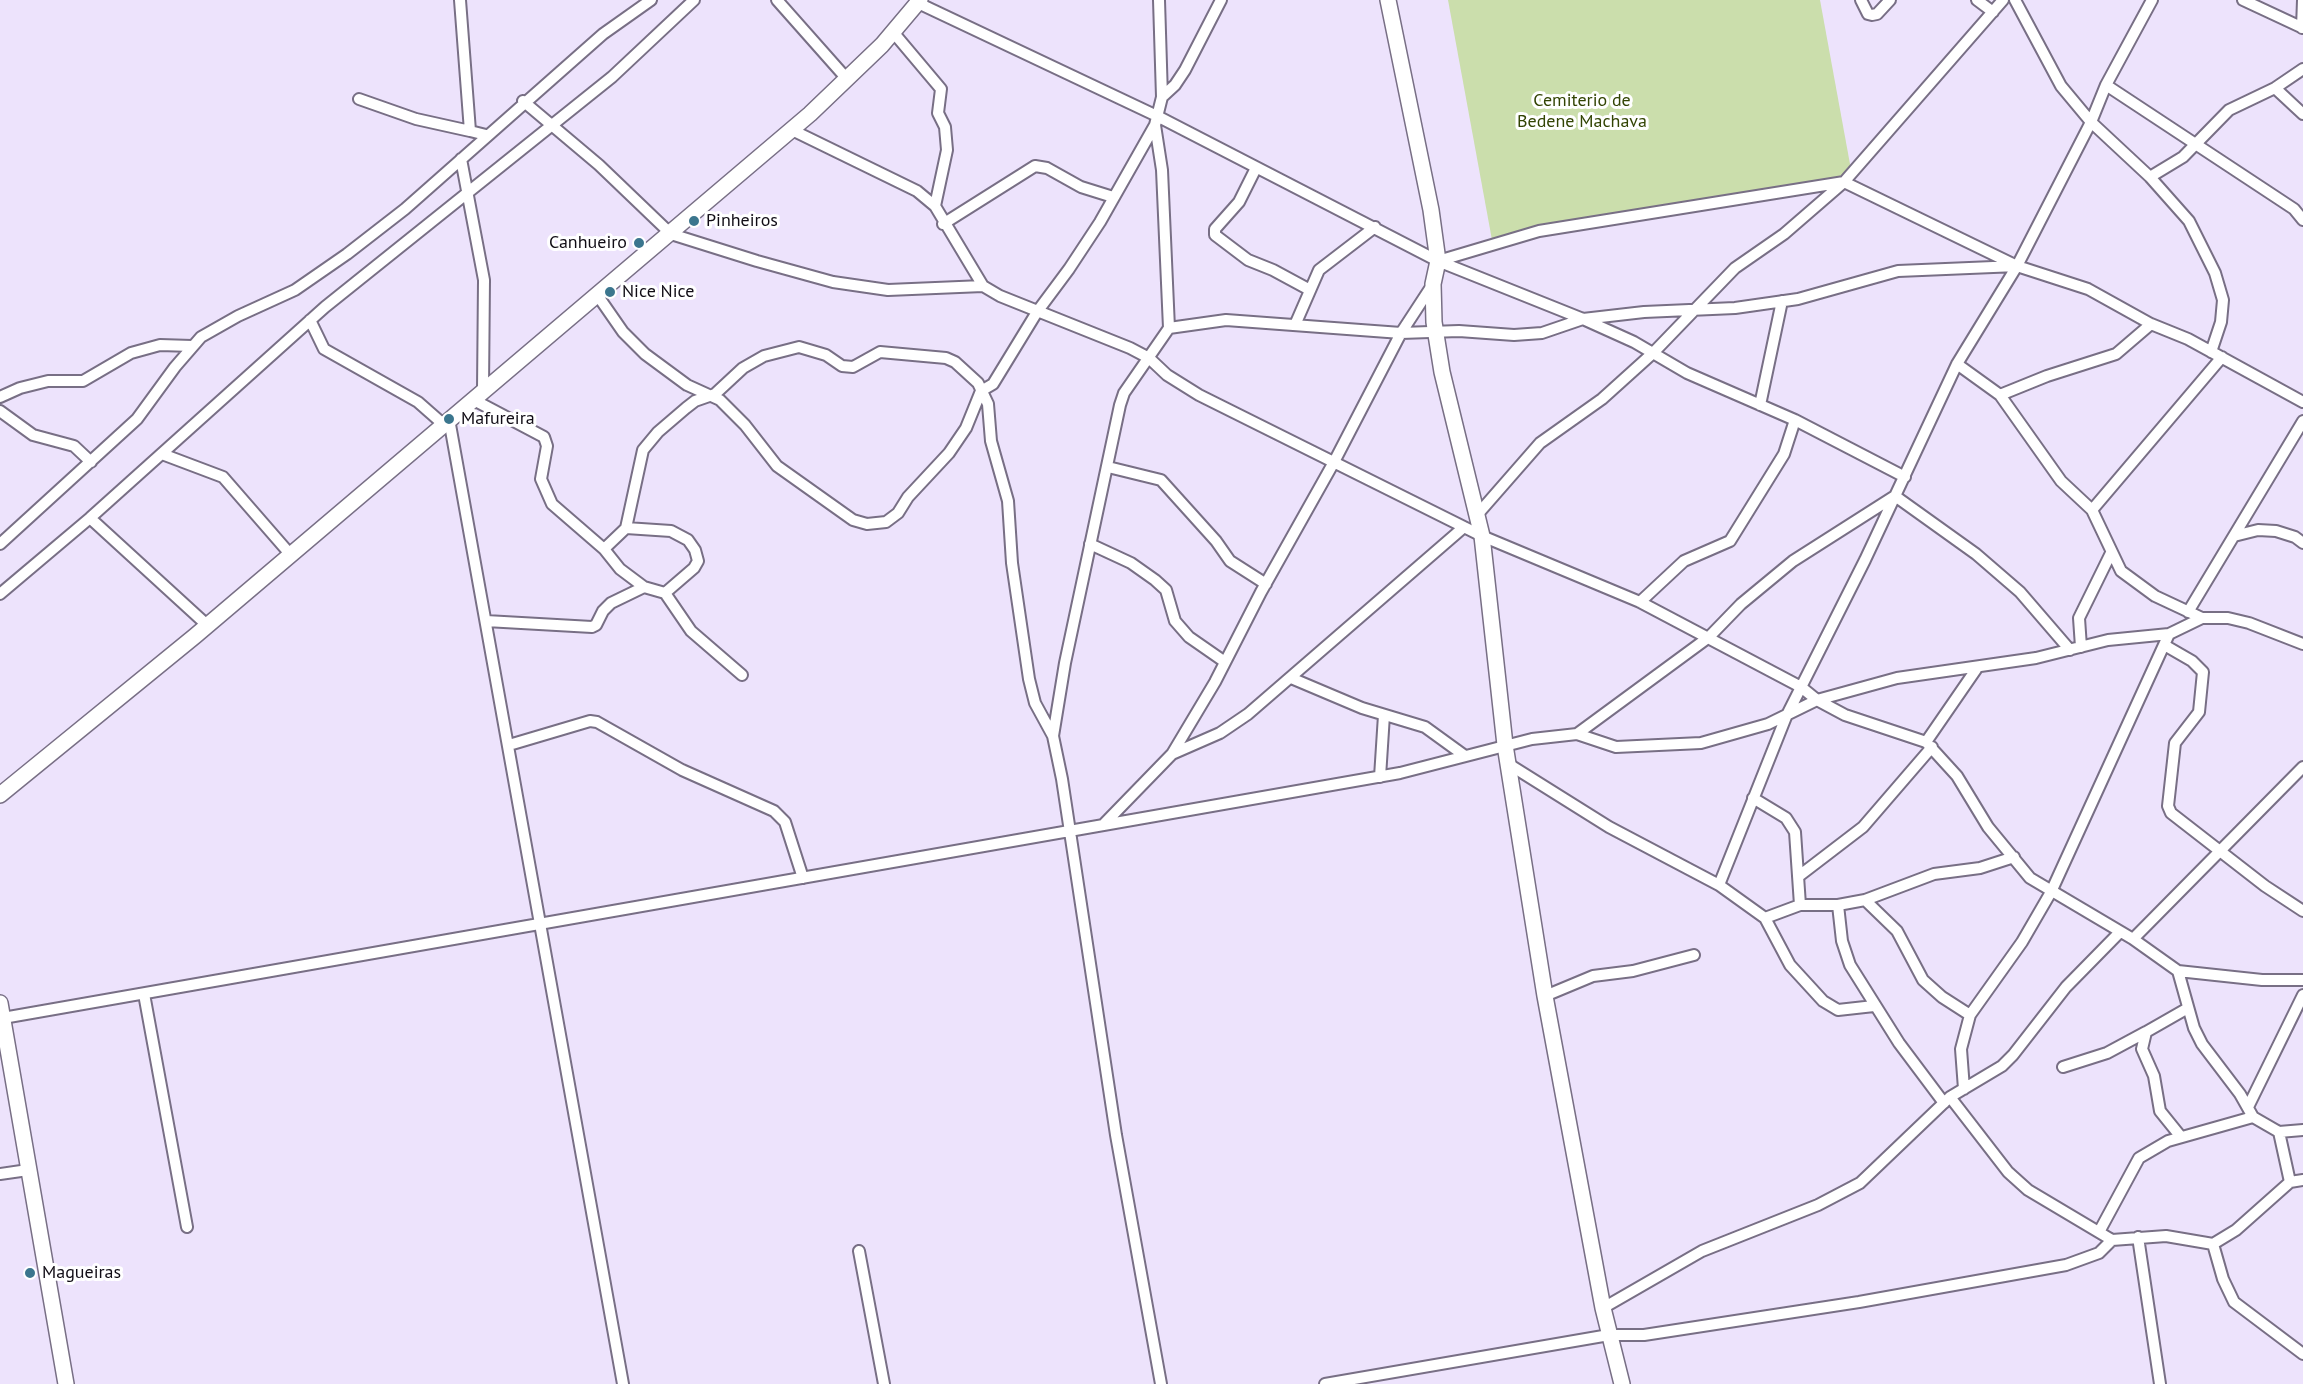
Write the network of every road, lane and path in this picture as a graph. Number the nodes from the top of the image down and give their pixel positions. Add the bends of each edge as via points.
1 (650, 0) edge
2 (694, 0) edge
3 (777, 0) edge
4 (1159, 0) edge
5 (1221, 0) edge
6 (1388, 0) edge
7 (1861, 0) edge
8 (1890, 0) edge
9 (1977, 0) edge
10 (2003, 0) edge
11 (2015, 0) edge
12 (2152, 0) edge
13 (2243, 0) edge
14 (2302, 0) edge
15 (460, 1) edge
16 (919, 1) edge
17 (1993, 12) junction
18 (2302, 28) edge
19 (893, 32) junction
20 (2303, 69) edge
21 (848, 79) junction
22 (2106, 85) junction
23 (2275, 88) junction
24 (1162, 97) junction
25 (359, 99) dead end
26 (523, 101) junction
27 (2303, 114) edge
28 (1156, 120) junction
29 (2091, 122) junction
30 (552, 127) junction
31 (792, 130) junction
32 (470, 131) junction
33 (486, 135) junction
34 (2197, 143) junction
35 (461, 159) junction
36 (1257, 168) junction
37 (2150, 177) junction
38 (1844, 182) junction
39 (468, 192) junction
40 (1113, 196) junction
41 (935, 206) junction
42 (2303, 220) edge
43 (943, 224) junction
44 (1375, 227) junction
45 (671, 234) junction
46 (1438, 261) junction
47 (2017, 266) junction
48 (1433, 284) junction
49 (983, 286) junction
50 (1310, 290) junction
51 (598, 296) junction
52 (1782, 301) junction
53 (1693, 310) junction
54 (1037, 312) junction
55 (310, 320) junction
56 (1582, 320) junction
57 (2151, 324) junction
58 (1295, 325) junction
59 (1169, 328) junction
60 (1435, 331) junction
61 (1401, 333) junction
62 (192, 346) junction
63 (2211, 352) junction
64 (1653, 353) junction
65 (2222, 357) junction
66 (1149, 358) junction
67 (1958, 364) junction
68 (981, 391) junction
69 (478, 394) junction
70 (2000, 395) junction
71 (0, 397) edge
72 (708, 397) junction
73 (2303, 403) edge
74 (1760, 405) junction
75 (0, 411) edge
76 (1795, 420) junction
77 (446, 421) junction
78 (2303, 421) edge
79 (162, 454) junction
80 (91, 462) junction
81 (1334, 462) junction
82 (1107, 467) junction
83 (1905, 477) junction
84 (1895, 496) junction
85 (2092, 510) junction
86 (1477, 515) junction
87 (90, 518) junction
88 (1464, 527) junction
89 (626, 528) junction
90 (1482, 536) junction
91 (2234, 536) junction
92 (2303, 543) edge
93 (0, 544) edge
94 (1090, 544) junction
95 (604, 549) junction
96 (2111, 553) junction
97 (290, 554) junction
98 (1266, 584) junction
99 (644, 587) junction
100 (665, 593) junction
101 (0, 594) edge
102 (1640, 602) junction
103 (2188, 612) junction
104 (2202, 618) junction
105 (486, 621) junction
106 (207, 625) junction
107 (2169, 634) junction
108 (1709, 637) junction
109 (2303, 644) edge
110 (2166, 646) junction
111 (2081, 647) junction
112 (2070, 650) junction
113 (1225, 662) junction
114 (1977, 668) junction
115 (742, 675) dead end
116 (1291, 678) junction
117 (1801, 687) junction
118 (1817, 700) junction
119 (1384, 715) junction
120 (1786, 717) junction
121 (1577, 734) junction
122 (1053, 736) junction
123 (509, 745) junction
124 (1505, 745) junction
125 (1929, 745) junction
126 (1172, 754) junction
127 (1465, 756) junction
128 (1510, 765) junction
129 (2302, 769) edge
130 (1380, 777) junction
131 (0, 795) edge
132 (1753, 798) junction
133 (1104, 824) junction
134 (1069, 830) junction
135 (2222, 850) junction
136 (2014, 857) junction
137 (1799, 876) junction
138 (803, 878) junction
139 (1719, 885) junction
140 (2051, 892) junction
141 (1865, 900) junction
142 (1800, 905) junction
143 (1838, 905) junction
144 (2303, 911) edge
145 (1765, 918) junction
146 (542, 925) junction
147 (2120, 932) junction
148 (2133, 939) junction
149 (1694, 955) dead end
150 (2178, 971) junction
151 (2302, 978) edge
152 (144, 994) junction
153 (2303, 995) edge
154 (1545, 996) junction
155 (0, 1003) edge
156 (1874, 1006) junction
157 (2188, 1008) junction
158 (1971, 1016) junction
159 (3, 1018) junction
160 (2146, 1032) junction
161 (2063, 1067) dead end
162 (1964, 1089) junction
163 (1947, 1100) junction
164 (2251, 1112) junction
165 (2303, 1130) edge
166 (2279, 1132) junction
167 (2181, 1137) junction
168 (28, 1170) junction
169 (0, 1174) edge
170 (2303, 1180) edge
171 (2290, 1182) junction
172 (187, 1227) dead end
173 (2099, 1232) junction
174 (2138, 1237) junction
175 (2112, 1239) junction
176 (2213, 1244) junction
177 (860, 1251) dead end
178 (1603, 1308) junction
179 (1610, 1335) junction
180 (2303, 1354) edge
181 (66, 1384) edge
182 (623, 1384) edge
183 (884, 1384) edge
184 (1161, 1384) edge
185 (1325, 1384) edge
186 (1622, 1384) edge
187 (2160, 1384) edge

1 - 26 street
2 - 30 street
3 - 21 street
4 - 24 street
5 - 24 street via 1185,70
6 - 46 main road
7 - 8 street via 1872,15
9 - 17 street
10 - 17 street
11 - 29 street via 2061,86
12 - 22 street
13 - 18 street
14 - 18 street
15 - 32 street
16 - 19 main road
16 - 28 street
17 - 38 street
19 - 21 main road
19 - 41 street via 941,89 938,113 945,127 947,150
20 - 23 street
21 - 31 main road
22 - 29 street
22 - 34 street
23 - 27 street
23 - 34 street via 2229,110
24 - 28 street
25 - 32 street via 416,119
26 - 30 street
26 - 33 street
28 - 36 street
28 - 40 street
28 - 59 street via 1163,180
29 - 37 street
29 - 47 street
30 - 39 street
30 - 45 street via 599,165
31 - 41 street via 917,191
31 - 45 main road
32 - 33 street
33 - 35 street
34 - 37 street via 2183,157
34 - 42 street via 2294,209
35 - 39 street
35 - 62 street via 347,254 295,290 238,316
36 - 44 street
36 - 50 street via 1239,202 1215,229 1215,235 1248,260
37 - 63 street via 2189,221 2215,273 2223,300
38 - 46 street via 1539,231
38 - 47 street
38 - 53 street via 1784,234 1736,268
39 - 55 street
39 - 69 street via 484,280
40 - 43 street via 1035,166
40 - 54 street via 1069,269
41 - 43 street
43 - 49 street
44 - 46 street
44 - 50 street via 1319,270
45 - 49 street via 833,282 888,290
45 - 51 main road
46 - 48 main road
46 - 56 street
47 - 52 street via 1898,271
47 - 57 street via 2088,289
47 - 67 street
48 - 60 main road
48 - 61 street
49 - 54 street
50 - 58 street
51 - 69 main road
51 - 72 street via 623,332 645,354
52 - 53 street
52 - 74 street
53 - 56 street
53 - 64 street
54 - 66 street via 1084,328
54 - 68 street via 993,384
55 - 77 street via 324,349
55 - 79 street
56 - 60 street via 1542,333
56 - 64 street
57 - 63 street
57 - 70 street via 2116,354
58 - 59 street via 1226,320
58 - 61 street
59 - 66 street
60 - 61 street
60 - 86 main road
61 - 81 street
62 - 71 street via 160,345 141,350 83,381 48,381
62 - 80 street via 137,419
63 - 65 street
64 - 74 street via 1687,373
64 - 86 street via 1602,399 1540,443
65 - 73 street
65 - 85 street
66 - 81 street via 1199,395
66 - 82 street via 1124,393
67 - 70 street
67 - 83 street
68 - 72 street via 978,383 946,358 880,352 853,367 799,347 765,356 743,368
68 - 72 street via 966,428 949,453 898,513 886,522 867,524 836,510 777,466 735,413 720,400
68 - 122 street via 988,404 991,441 1008,501 1012,563 1029,680 1035,703
69 - 77 main road
69 - 95 street via 544,437 547,446 541,479 546,494 558,510
70 - 85 street via 2061,481
72 - 89 street via 686,408 643,450
74 - 76 street
75 - 80 street via 33,435 74,446
76 - 83 street
76 - 102 street via 1784,454 1730,541 1693,555
77 - 97 main road
77 - 105 street
78 - 91 street
79 - 87 street
79 - 97 street via 223,477
80 - 93 street
81 - 88 street
81 - 98 street
82 - 94 street
82 - 98 street via 1161,480 1230,561
83 - 84 street
84 - 108 street via 1793,561 1741,604
84 - 112 street via 1976,554 2020,592
84 - 117 street
85 - 96 street
86 - 90 main road
87 - 101 street
87 - 106 street
88 - 90 street
88 - 116 street
89 - 95 street
89 - 100 street via 671,531 688,540 695,550 698,561 694,568
90 - 102 street
90 - 124 main road
91 - 92 street via 2258,530 2276,531
91 - 103 street
94 - 113 street via 1131,563 1155,580 1166,590 1175,621 1189,637
94 - 122 street
95 - 99 street via 620,569
96 - 103 street via 2121,572 2138,586
96 - 111 street via 2079,618
97 - 106 main road
98 - 113 street
99 - 100 street
99 - 105 street via 611,603 592,627
100 - 115 street via 691,631
102 - 108 street
103 - 104 street
104 - 107 street
104 - 109 street via 2249,623
105 - 123 street
106 - 131 main road
107 - 110 street
107 - 111 street
108 - 117 street
108 - 121 street
110 - 135 street via 2203,672 2199,712 2175,743 2168,806 2179,821
110 - 140 street via 2145,683
111 - 112 street
112 - 114 street
113 - 126 street
114 - 118 street via 1897,678
114 - 125 street
116 - 119 street
116 - 126 street via 1220,733
117 - 118 street
117 - 120 street
118 - 120 street
118 - 125 street via 1845,716
119 - 127 street via 1425,727
119 - 130 street
120 - 121 street via 1701,743 1616,747
120 - 132 street
121 - 124 street
122 - 134 street
123 - 138 street via 597,722 682,770 774,810 785,822
123 - 146 street
124 - 127 street
124 - 128 main road
125 - 136 street via 1957,776 1988,827
125 - 137 street via 1863,827
126 - 133 street
127 - 130 street
128 - 139 street via 1609,827
128 - 154 main road
129 - 135 street
130 - 133 street
132 - 137 street via 1791,824
132 - 139 street
133 - 134 street
134 - 138 street
134 - 184 street via 1116,1135
135 - 144 street
135 - 148 street
136 - 140 street via 2030,878
136 - 141 street via 1980,868 1934,874
137 - 142 street
138 - 146 street
139 - 145 street
140 - 147 street
140 - 158 street
141 - 143 street
141 - 158 street via 1897,931 1923,980
142 - 143 street
142 - 145 street
143 - 156 street via 1842,941 1850,965
145 - 156 street via 1790,965 1823,1001 1838,1010
146 - 152 street
146 - 182 street
147 - 148 street
147 - 162 street via 2066,987 2013,1055
148 - 150 street
149 - 154 street via 1633,971 1593,976
150 - 151 street via 2208,976
150 - 157 street
152 - 159 street
152 - 172 street
153 - 164 street
154 - 178 main road
155 - 159 main road
156 - 163 street
157 - 160 street
157 - 164 street via 2202,1044
158 - 162 street via 1961,1049
159 - 168 main road
160 - 161 street via 2107,1053
160 - 167 street via 2142,1049 2154,1076 2157,1104
162 - 163 street
163 - 173 street via 2028,1190
163 - 178 street via 1860,1183 1701,1251
164 - 166 street
164 - 167 street
165 - 166 street
166 - 171 street
167 - 173 street via 2139,1158
168 - 169 street
168 - 181 main road
170 - 171 street
171 - 176 street via 2236,1230
173 - 175 street
174 - 175 street
174 - 176 street via 2166,1236
174 - 187 street
175 - 179 street via 2099,1252 2066,1264 1858,1302 1644,1335
176 - 180 street via 2234,1302
177 - 183 street
178 - 179 main road
179 - 185 street
179 - 186 main road

